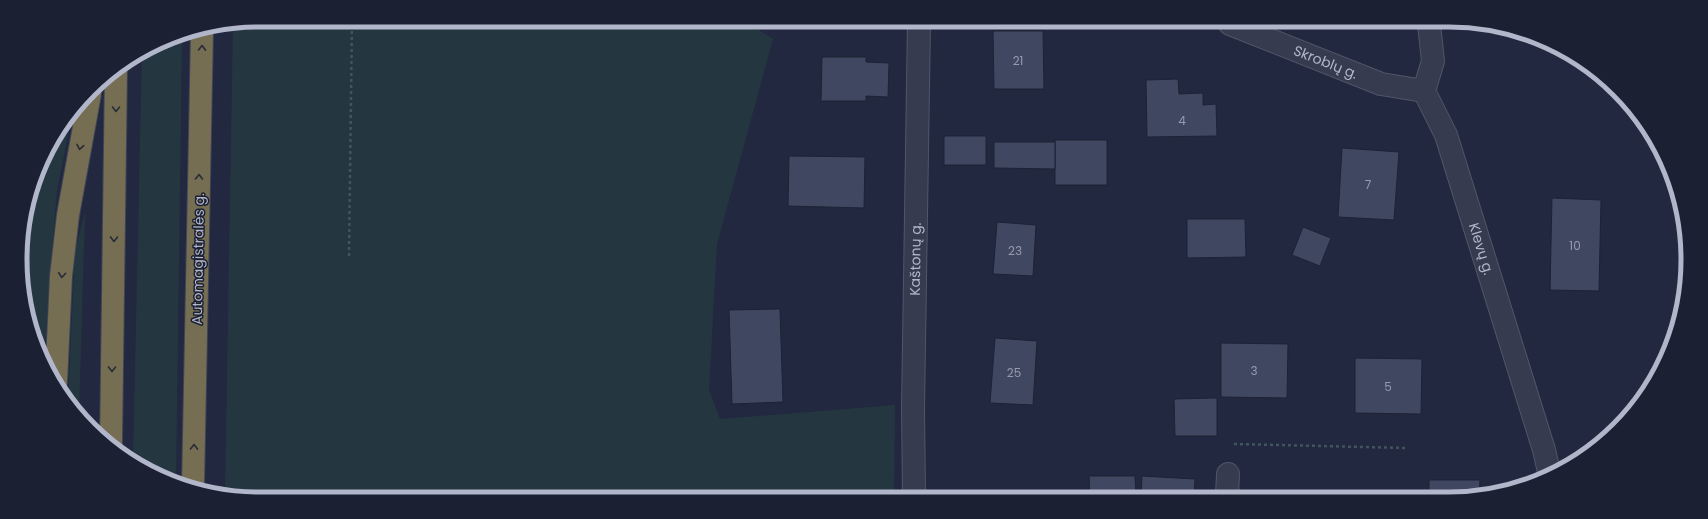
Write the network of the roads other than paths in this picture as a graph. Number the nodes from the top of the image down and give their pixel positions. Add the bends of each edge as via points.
1 (919, 27) edge
2 (1238, 27) edge
3 (1429, 27) edge
4 (202, 34) edge
5 (116, 77) edge
6 (1424, 91) junction
7 (89, 102) edge
8 (56, 373) edge
9 (111, 438) edge
10 (1548, 469) edge
11 (1228, 474) dead end
12 (194, 483) edge
13 (914, 492) edge
14 (1227, 492) edge

1 - 13 street, Kaštonų g.
2 - 6 street, Skroblų g. via 1381,84
3 - 6 street via 1433,61
12 -> 4 highway, Automagistralės g.
5 -> 9 highway
6 - 10 street, Klevų g. via 1446,135
7 -> 8 highway via 68,215 61,276
11 - 14 street

